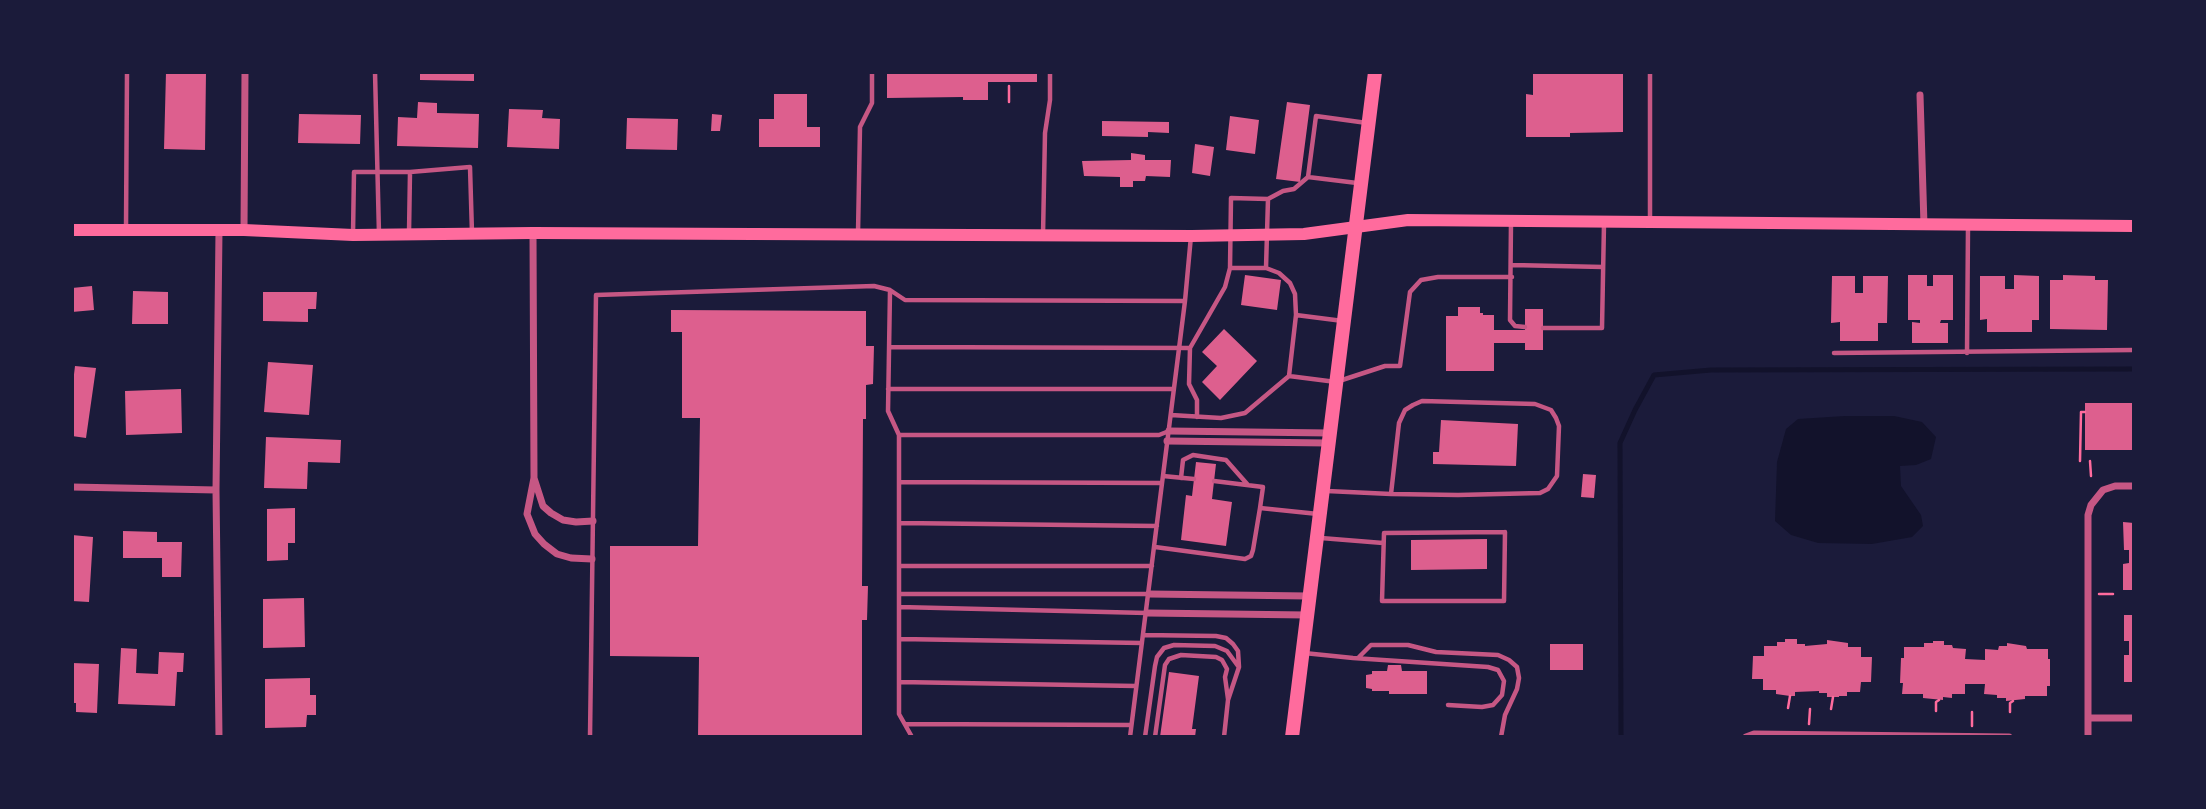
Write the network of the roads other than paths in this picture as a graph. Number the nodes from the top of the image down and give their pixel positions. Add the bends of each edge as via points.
1 (127, 72) edge
2 (246, 72) edge
3 (375, 72) edge
4 (872, 72) edge
5 (1050, 72) edge
6 (1375, 72) edge
7 (1650, 72) edge
8 (1920, 96) dead end
9 (1368, 123) junction
10 (378, 172) junction
11 (410, 172) junction
12 (1308, 177) junction
13 (1360, 184) junction
14 (1268, 199) junction
15 (1511, 221) junction
16 (1604, 223) junction
17 (1650, 223) junction
18 (1968, 224) junction
19 (1924, 225) junction
20 (2134, 226) edge
21 (1354, 228) junction
22 (72, 230) edge
23 (126, 230) junction
24 (244, 230) junction
25 (219, 231) junction
26 (533, 233) junction
27 (409, 234) junction
28 (472, 234) junction
29 (858, 234) junction
30 (1267, 234) junction
31 (353, 235) junction
32 (379, 235) junction
33 (1043, 235) junction
34 (1230, 235) junction
35 (1192, 236) junction
36 (1512, 265) junction
37 (1603, 267) junction
38 (1230, 268) junction
39 (1266, 268) junction
40 (1511, 277) junction
41 (890, 290) junction
42 (1185, 301) junction
43 (1296, 315) junction
44 (1343, 321) junction
45 (1525, 327) dead end
46 (1543, 328) dead end
47 (889, 346) junction
48 (1190, 348) junction
49 (1179, 349) junction
50 (2134, 351) edge
51 (1967, 352) junction
52 (1834, 353) dead end
53 (1289, 376) junction
54 (1336, 382) junction
55 (888, 389) junction
56 (1174, 389) junction
57 (1171, 415) junction
58 (1197, 417) junction
59 (1169, 431) junction
60 (900, 435) junction
61 (1159, 435) junction
62 (1329, 438) junction
63 (1167, 441) junction
64 (1163, 476) junction
65 (534, 478) junction
66 (1181, 478) junction
67 (1194, 479) dead end
68 (1214, 481) dead end
69 (900, 482) junction
70 (1162, 483) junction
71 (1245, 485) junction
72 (2134, 486) edge
73 (72, 487) edge
74 (216, 490) junction
75 (1322, 491) junction
76 (1391, 494) junction
77 (1260, 508) junction
78 (1320, 515) junction
79 (593, 521) junction
80 (900, 523) junction
81 (1157, 526) junction
82 (1317, 538) junction
83 (1383, 543) junction
84 (1155, 547) junction
85 (592, 559) junction
86 (900, 566) junction
87 (1152, 566) junction
88 (899, 594) junction
89 (1149, 594) junction
90 (1310, 596) junction
91 (899, 607) junction
92 (1147, 613) junction
93 (1307, 615) junction
94 (1143, 635) junction
95 (900, 639) junction
96 (1142, 643) junction
97 (1303, 652) junction
98 (1359, 658) junction
99 (1239, 667) junction
100 (899, 682) junction
101 (1137, 686) junction
102 (1228, 700) junction
103 (1448, 705) dead end
104 (2088, 718) junction
105 (2134, 718) edge
106 (904, 724) junction
107 (1131, 725) junction
108 (219, 737) edge
109 (590, 737) edge
110 (912, 737) edge
111 (1130, 737) edge
112 (1145, 737) edge
113 (1155, 737) edge
114 (1224, 737) edge
115 (1292, 737) edge
116 (1501, 737) edge
117 (1746, 737) edge
118 (2009, 737) edge
119 (2088, 737) edge

1 - 23 lane
2 - 24 street
3 - 10 lane
4 - 29 lane via 872,103 860,127
5 - 33 lane
6 - 9 main road
7 - 17 lane
8 - 19 street
9 - 12 lane via 1316,116
9 - 13 main road
10 - 11 lane
10 - 31 lane via 354,172
10 - 32 lane
11 - 27 lane
11 - 28 lane via 470,167
12 - 13 lane
12 - 14 lane via 1294,189
13 - 21 main road
14 - 30 lane
14 - 34 lane via 1231,198
15 - 16 main road
15 - 21 main road via 1408,220
15 - 36 lane
16 - 17 main road
16 - 37 lane
17 - 19 main road
18 - 19 main road
18 - 20 main road
18 - 51 lane
21 - 30 main road
21 - 44 main road
22 - 23 main road
23 - 25 main road
24 - 25 main road
24 - 31 main road
25 - 74 street
26 - 28 main road
26 - 29 main road
26 - 65 street
27 - 28 main road
27 - 32 main road
29 - 33 main road
30 - 34 main road
30 - 39 lane
31 - 32 main road
33 - 35 main road
34 - 35 main road
34 - 38 lane
35 - 42 lane
36 - 37 lane
36 - 40 lane
37 - 46 lane via 1602,327
38 - 39 lane
38 - 48 lane via 1225,287
39 - 43 lane via 1290,283
40 - 45 lane via 1510,320
40 - 54 lane via 1421,280 1410,292 1400,366 1385,366
41 - 42 lane via 905,300
41 - 47 lane
41 - 79 lane via 874,286 596,295
42 - 49 lane
43 - 44 lane
43 - 53 lane
44 - 54 main road
47 - 49 lane
47 - 55 lane
48 - 49 lane
48 - 58 lane via 1189,384 1197,400
49 - 56 lane
50 - 51 lane
51 - 52 lane
53 - 54 lane
53 - 58 lane via 1245,413
54 - 62 main road
55 - 56 lane
55 - 60 lane via 888,411
56 - 57 lane
57 - 58 lane
57 - 59 lane
59 - 61 lane
59 - 62 street
59 - 63 lane
60 - 61 lane
60 - 69 lane
61 - 63 lane
62 - 63 street
62 - 75 main road
63 - 64 lane
64 - 66 lane
64 - 70 lane
65 - 79 street via 543,506 551,513 563,520
65 - 85 street via 527,514 535,534 557,554
66 - 67 lane
66 - 71 lane via 1183,460 1193,455 1226,460
68 - 71 lane
69 - 70 lane
69 - 80 lane
70 - 81 lane
71 - 77 lane via 1263,487
72 - 104 street via 2103,490 2088,515
73 - 74 street
74 - 108 street
75 - 76 lane
75 - 78 main road
76 - 76 lane via 1540,493 1557,476 1556,418 1535,404 1422,401 1413,405 1399,423
77 - 78 lane
77 - 84 lane via 1251,556 1240,560
78 - 82 main road
79 - 85 lane
80 - 81 lane
80 - 86 lane
81 - 84 lane
82 - 83 lane
82 - 90 main road
83 - 83 lane via 1382,601 1504,601 1505,532 1384,533
84 - 87 lane
85 - 109 lane
86 - 87 lane
86 - 88 lane
87 - 89 lane
88 - 89 lane
88 - 91 lane
89 - 90 street
89 - 92 lane
90 - 93 main road
91 - 92 lane
91 - 95 lane
92 - 93 street
92 - 94 lane
93 - 97 main road
94 - 96 lane
94 - 99 lane via 1226,638 1238,651
95 - 96 lane
95 - 100 lane
96 - 101 lane
97 - 98 lane
97 - 115 main road
98 - 103 lane via 1498,670 1504,681 1502,695 1493,705
98 - 116 lane via 1371,645 1408,645 1509,660 1517,667 1519,678
99 - 102 lane
99 - 112 lane via 1227,651 1215,646 1164,648 1155,666
100 - 101 lane
100 - 106 lane via 899,713
101 - 107 lane
102 - 113 lane via 1227,669 1222,660 1168,659
102 - 114 lane
104 - 105 street
104 - 119 street
106 - 107 lane
106 - 110 lane
107 - 111 lane
117 - 118 street

